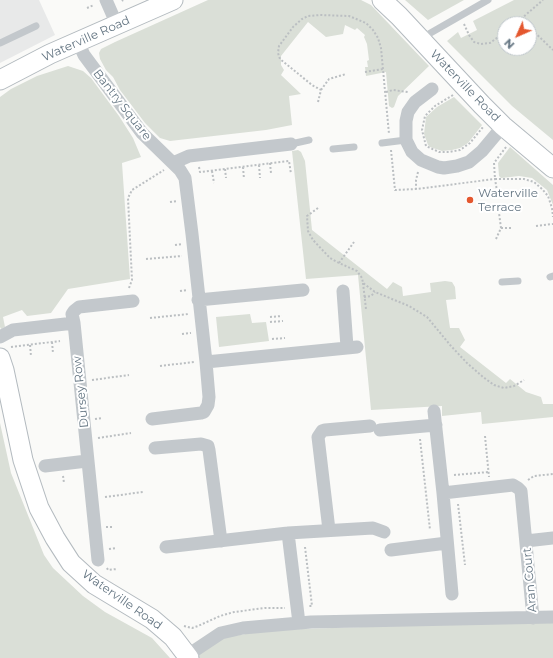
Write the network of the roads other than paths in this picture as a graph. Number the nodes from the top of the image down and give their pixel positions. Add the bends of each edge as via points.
1 (173, 0) edge
2 (382, 0) edge
3 (488, 0) edge
4 (102, 1) edge
5 (117, 25) junction
6 (36, 26) dead end
7 (421, 40) junction
8 (78, 42) junction
9 (0, 43) edge
10 (0, 80) edge
11 (432, 89) dead end
12 (502, 128) junction
13 (309, 140) dead end
14 (406, 140) junction
15 (382, 143) dead end
16 (291, 144) joint
17 (354, 147) dead end
18 (333, 149) dead end
19 (170, 166) junction
20 (553, 168) edge
21 (518, 281) dead end
22 (502, 282) dead end
23 (303, 290) dead end
24 (343, 291) dead end
25 (198, 300) junction
26 (128, 302) road end
27 (74, 323) junction
28 (4, 335) edge
29 (7, 353) edge
30 (202, 362) junction
31 (434, 411) dead end
32 (152, 419) dead end
33 (436, 425) junction
34 (155, 448) dead end
35 (87, 461) junction
36 (45, 466) dead end
37 (443, 493) junction
38 (329, 530) junction
39 (384, 532) dead end
40 (288, 533) junction
41 (553, 538) edge
42 (221, 541) junction
43 (526, 541) junction
44 (447, 544) junction
45 (166, 547) dead end
46 (391, 550) dead end
47 (98, 560) dead end
48 (452, 594) dead end
49 (553, 617) edge
50 (533, 618) junction
51 (299, 623) junction
52 (188, 657) edge

1 - 5 street, Waterville Road
2 - 7 street, Waterville Road
3 - 7 lane via 427,34
4 - 5 street
5 - 8 street, Waterville Road
6 - 9 lane
7 - 12 street, Waterville Road
8 - 10 street, Waterville Road
8 - 19 street, Bantry Square via 83,53 142,133
11 - 14 street via 418,99 408,112
12 - 14 street via 469,162 444,168 423,161 412,152
12 - 20 street, Waterville Road
13 - 16 lane
14 - 15 lane
16 - 19 street via 189,156
17 - 18 lane
19 - 25 street, Bantry Square via 180,170 185,178
21 - 22 lane
23 - 25 street
24 - 30 street via 352,347
25 - 30 street, Bantry Square
26 - 27 street, Dursey Row via 79,307 72,314
27 - 28 street via 13,330
27 - 35 street, Dursey Row
29 - 52 street, Waterville Road via 4,370 23,460 39,508 55,538 71,563 94,584 152,619 173,637
30 - 32 street, Bantry Square via 209,397 204,412
31 - 33 street
33 - 37 street
33 - 38 street via 322,431 318,437
34 - 42 street via 201,444 208,446
35 - 36 street
35 - 47 street, Dursey Row
37 - 43 street, Aran Court via 513,486 518,488 521,491
37 - 44 street
38 - 39 street via 373,528
38 - 40 street
40 - 42 street
40 - 51 street
41 - 43 street, Aran Court
42 - 45 street
43 - 50 street, Aran Court
44 - 46 street
44 - 48 street
49 - 50 street
50 - 51 street
51 - 52 street via 228,630 214,636

